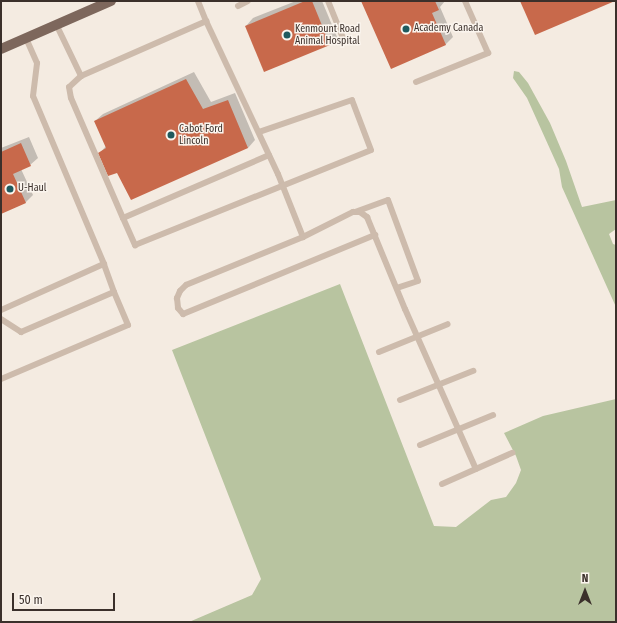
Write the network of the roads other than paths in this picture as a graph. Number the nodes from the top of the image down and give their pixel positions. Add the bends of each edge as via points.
1 (111, 1) edge
2 (198, 1) edge
3 (248, 1) edge
4 (328, 1) edge
5 (465, 1) edge
6 (238, 6) dead end
7 (206, 21) junction
8 (56, 24) junction
9 (342, 36) dead end
10 (26, 38) junction
11 (1, 49) edge
12 (81, 76) junction
13 (416, 82) dead end
14 (259, 132) junction
15 (269, 155) junction
16 (283, 185) junction
17 (353, 212) junction
18 (123, 218) junction
19 (374, 235) junction
20 (303, 237) junction
21 (104, 264) junction
22 (397, 288) junction
23 (114, 292) junction
24 (1, 310) edge
25 (1, 319) edge
26 (448, 324) dead end
27 (417, 336) junction
28 (379, 352) dead end
29 (473, 371) dead end
30 (1, 379) edge
31 (439, 384) junction
32 (400, 400) dead end
33 (493, 415) dead end
34 (459, 428) junction
35 (420, 445) dead end
36 (512, 453) dead end
37 (476, 469) junction
38 (442, 484) dead end

1 - 8 main road
2 - 7 lane
3 - 6 lane
4 - 9 lane
5 - 13 lane via 488,53
7 - 12 lane
7 - 14 lane
8 - 10 main road
8 - 12 lane
10 - 11 main road
10 - 21 lane via 37,63 33,96
12 - 18 lane via 69,87 71,98
14 - 15 lane
14 - 16 lane via 352,100 371,150
15 - 16 lane
15 - 18 lane
16 - 18 lane via 135,245
16 - 20 lane
17 - 19 lane via 360,212 367,217
17 - 20 lane
17 - 22 lane via 388,200 418,281
19 - 20 lane via 194,311 183,314 178,308 177,298 186,285
19 - 22 lane
21 - 23 lane
21 - 24 lane
22 - 27 lane
23 - 25 lane via 21,332
23 - 30 lane via 128,325
26 - 27 lane
27 - 28 lane
27 - 31 lane
29 - 31 lane
31 - 32 lane
31 - 34 lane
33 - 34 lane
34 - 35 lane
34 - 37 lane
36 - 37 lane
37 - 38 lane

